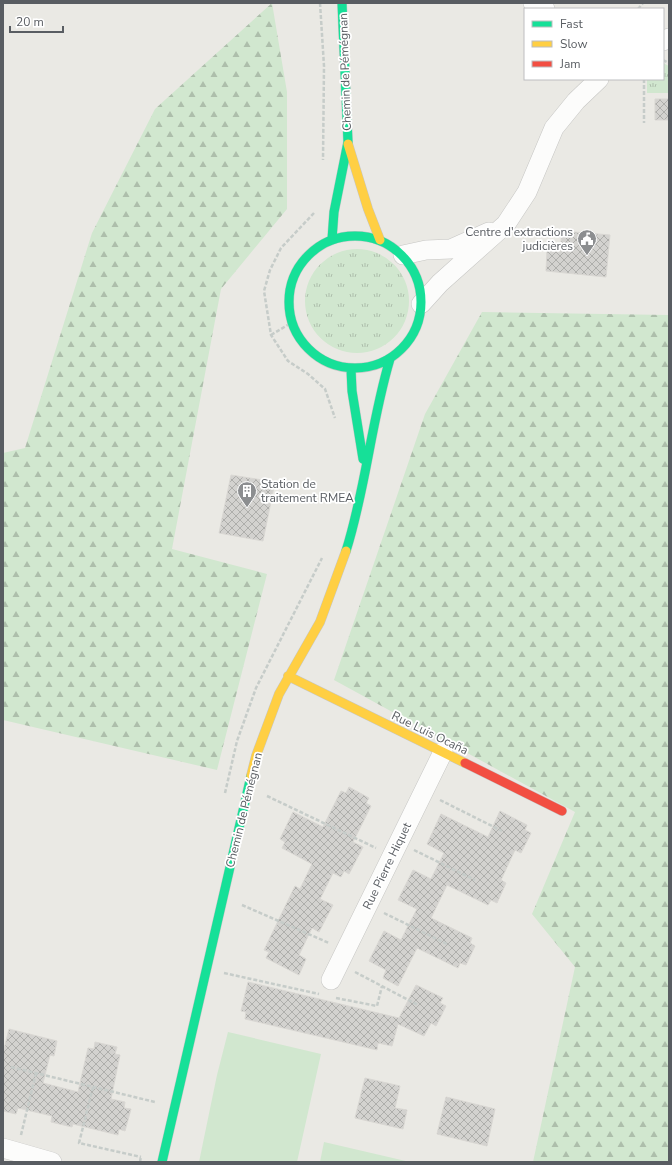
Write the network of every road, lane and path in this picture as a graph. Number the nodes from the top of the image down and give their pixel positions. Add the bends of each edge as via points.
1 (320, 3) edge
2 (342, 3) edge
3 (533, 3) edge
4 (542, 8) edge
5 (597, 80) edge
6 (644, 80) edge
7 (644, 123) dead end
8 (348, 142) junction
9 (323, 162) dead end
10 (317, 210) dead end
11 (506, 224) junction
12 (332, 239) junction
13 (380, 240) junction
14 (403, 256) junction
15 (421, 304) junction
16 (291, 323) junction
17 (271, 335) junction
18 (390, 359) junction
19 (351, 369) junction
20 (325, 389) dead end
21 (366, 473) junction
22 (288, 676) junction
23 (443, 752) junction
24 (249, 787) junction
25 (424, 792) junction
26 (562, 811) dead end
27 (502, 831) dead end
28 (399, 842) junction
29 (378, 849) dead end
30 (475, 880) dead end
31 (223, 897) junction
32 (384, 913) dead end
33 (331, 944) dead end
34 (448, 945) dead end
35 (206, 968) junction
36 (331, 984) junction
37 (382, 986) junction
38 (418, 1005) dead end
39 (10, 1067) dead end
40 (36, 1073) junction
41 (93, 1087) junction
42 (155, 1102) dead end
43 (10, 1150) edge
44 (141, 1157) dead end
45 (54, 1162) edge
46 (162, 1162) edge

1 - 9 path via 324,66
2 - 8 street, Chemin de Pémégnan
3 - 4 street
5 - 11 street via 554,128 527,192
6 - 7 path
8 - 12 street, Chemin de Pémégnan via 334,212
8 - 13 street, Chemin de Pémégnan
10 - 17 path via 281,248 270,270 264,291
11 - 14 street via 451,249 426,250
11 - 15 street via 440,283
12 - 13 street via 356,235
12 - 16 street via 310,252 295,273 288,298
13 - 14 street
14 - 15 street via 417,278
15 - 18 street via 417,326 406,345
16 - 17 path
16 - 19 street via 300,341 314,356 332,365
17 - 20 path via 288,361
18 - 19 street via 371,367
18 - 21 street, Chemin de Pémégnan via 382,385
19 - 21 street, Chemin de Pémégnan via 352,391
21 - 22 street, Chemin de Pémégnan via 354,526 336,582 320,622
22 - 23 street, Rue Luis Ocaña
22 - 24 street, Chemin de Pémégnan via 266,725
23 - 25 street, Rue Pierre Hiquet
23 - 26 street, Rue Luis Ocaña
24 - 29 path
24 - 31 street, Chemin de Pémégnan
25 - 27 path
25 - 28 street, Rue Pierre Hiquet
28 - 30 path
28 - 36 street, Rue Pierre Hiquet
31 - 33 path
31 - 35 street, Chemin de Pémégnan
32 - 34 path
35 - 36 path
35 - 46 street, Chemin de Pémégnan
36 - 37 path
36 - 37 path via 377,1006
37 - 38 path
39 - 40 path
40 - 41 path
40 - 43 path
41 - 42 path
41 - 44 path via 79,1144
43 - 45 street

